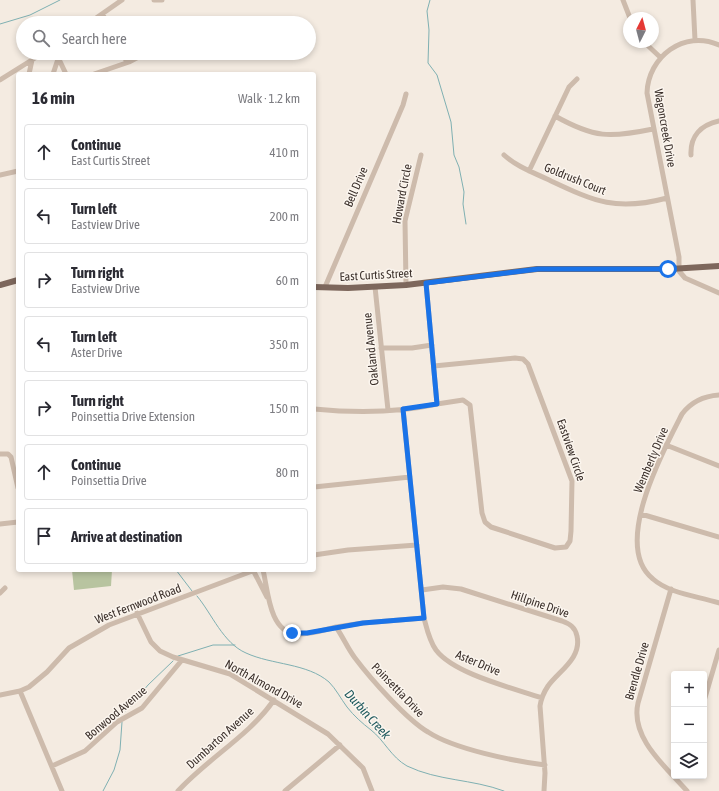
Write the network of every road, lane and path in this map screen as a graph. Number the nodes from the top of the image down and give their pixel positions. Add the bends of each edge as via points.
1 (122, 0) edge
2 (154, 0) edge
3 (162, 0) edge
4 (623, 0) edge
5 (693, 0) edge
6 (628, 12) edge
7 (102, 14) joint
8 (99, 16) edge
9 (696, 40) junction
10 (719, 45) edge
11 (650, 48) edge
12 (660, 57) junction
13 (32, 60) joint
14 (58, 60) edge
15 (59, 60) edge
16 (130, 60) edge
17 (126, 62) joint
18 (29, 72) edge
19 (54, 72) edge
20 (65, 72) edge
21 (99, 72) edge
22 (577, 78) dead end
23 (0, 80) edge
24 (406, 94) dead end
25 (555, 116) junction
26 (719, 121) edge
27 (653, 129) junction
28 (420, 155) dead end
29 (504, 155) dead end
30 (691, 155) dead end
31 (16, 171) edge
32 (529, 171) junction
33 (0, 175) edge
34 (667, 198) junction
35 (719, 266) edge
36 (679, 268) junction
37 (16, 281) edge
38 (426, 283) junction
39 (0, 285) edge
40 (406, 285) junction
41 (316, 287) edge
42 (325, 287) junction
43 (375, 287) junction
44 (719, 294) edge
45 (432, 345) junction
46 (380, 348) junction
47 (434, 366) junction
48 (719, 395) edge
49 (437, 404) junction
50 (316, 408) edge
51 (403, 409) junction
52 (388, 410) junction
53 (666, 446) junction
54 (0, 454) edge
55 (719, 466) edge
56 (410, 477) junction
57 (16, 479) edge
58 (316, 487) edge
59 (641, 514) junction
60 (16, 522) edge
61 (0, 524) edge
62 (719, 537) edge
63 (417, 545) junction
64 (316, 555) edge
65 (249, 572) edge
66 (255, 572) edge
67 (263, 572) edge
68 (5, 588) dead end
69 (671, 589) junction
70 (422, 590) junction
71 (0, 593) edge
72 (719, 602) edge
73 (270, 603) junction
74 (137, 614) junction
75 (424, 618) junction
76 (336, 627) junction
77 (719, 650) edge
78 (182, 660) junction
79 (20, 691) junction
80 (707, 691) edge
81 (0, 695) edge
82 (542, 698) junction
83 (274, 700) junction
84 (340, 745) junction
85 (545, 765) junction
86 (52, 766) junction
87 (671, 772) edge
88 (677, 779) edge
89 (62, 791) edge
90 (178, 791) edge
91 (285, 791) edge
92 (372, 791) edge
93 (544, 791) edge
94 (687, 791) edge

1 - 7 street
2 - 3 street
4 - 6 street
5 - 9 street
7 - 8 street
9 - 10 street, Wagoncreek Drive
9 - 12 street, Wagoncreek Drive via 678,45
11 - 12 street
12 - 27 street, Wagoncreek Drive via 651,70 647,86
13 - 18 street
13 - 23 street
14 - 19 street
15 - 20 street
16 - 17 street
17 - 21 street
22 - 25 street via 569,87
24 - 42 street, Bell Drive
25 - 27 street via 583,130 604,135
25 - 32 street
26 - 30 street via 707,125 696,134 691,143
27 - 34 street, Wagoncreek Drive
28 - 40 street, Howard Circle via 405,221
29 - 32 street, Goldrush Court
31 - 33 street
32 - 34 street, Goldrush Court via 606,203 637,204
34 - 36 street, Wagoncreek Drive
35 - 36 main road, East Curtis Street
36 - 38 main road, East Curtis Street via 538,269
36 - 44 street via 685,278
37 - 39 main road
38 - 40 main road, East Curtis Street
38 - 45 street
40 - 43 main road, East Curtis Street
41 - 42 main road, East Curtis Street
42 - 43 main road, East Curtis Street
43 - 46 street, Oakland Avenue
45 - 46 street
45 - 47 street
46 - 52 street, Oakland Avenue
47 - 49 street
47 - 49 street, Eastview Circle via 514,358 521,358 528,364 572,480 571,531 570,541 566,547 555,548 491,527 486,523 482,512 470,406 463,400
48 - 53 street, Wemberly Drive via 703,398 687,408
49 - 51 street
50 - 52 street via 359,412
51 - 52 street
51 - 56 street, Aster Drive
53 - 55 street
53 - 59 street, Wemberly Drive via 648,485
54 - 57 street via 8,454 11,457
56 - 58 street
56 - 63 street, Aster Drive
59 - 62 street
59 - 69 street, Wemberly Drive via 638,543 642,564 652,579
60 - 61 street
63 - 64 street
63 - 70 street, Aster Drive
65 - 74 street, West Fernwood Road
66 - 73 street
67 - 73 street
68 - 71 street
69 - 72 street, Wemberly Drive
69 - 87 street, Brendle Drive via 636,713 644,740
70 - 75 street, Aster Drive
70 - 82 street, Hillpine Drive via 443,587 461,589 570,624 576,635 576,650 569,663 548,686
73 - 76 street via 278,624 288,632 301,634
74 - 78 street, North Almond Drive via 152,645 162,653
74 - 79 street, West Fernwood Road via 109,625 74,644 38,680
75 - 76 street
75 - 82 street, Aster Drive via 433,645 450,663
76 - 85 street, Poinsettia Drive via 360,665 410,718 427,732 467,748
77 - 80 street
78 - 83 street, North Almond Drive via 230,674
78 - 86 street, Bonwood Avenue via 142,708 117,722 85,751
79 - 81 street, West Fernwood Road
79 - 86 street
82 - 85 street, Hillpine Drive via 539,716
83 - 84 street, North Almond Drive via 318,727
83 - 90 street, Dumbarton Avenue via 252,725
84 - 91 street
84 - 92 street, North Almond Drive via 363,768
85 - 93 street, Hillpine Drive
86 - 89 street
88 - 94 street, Brendle Drive

